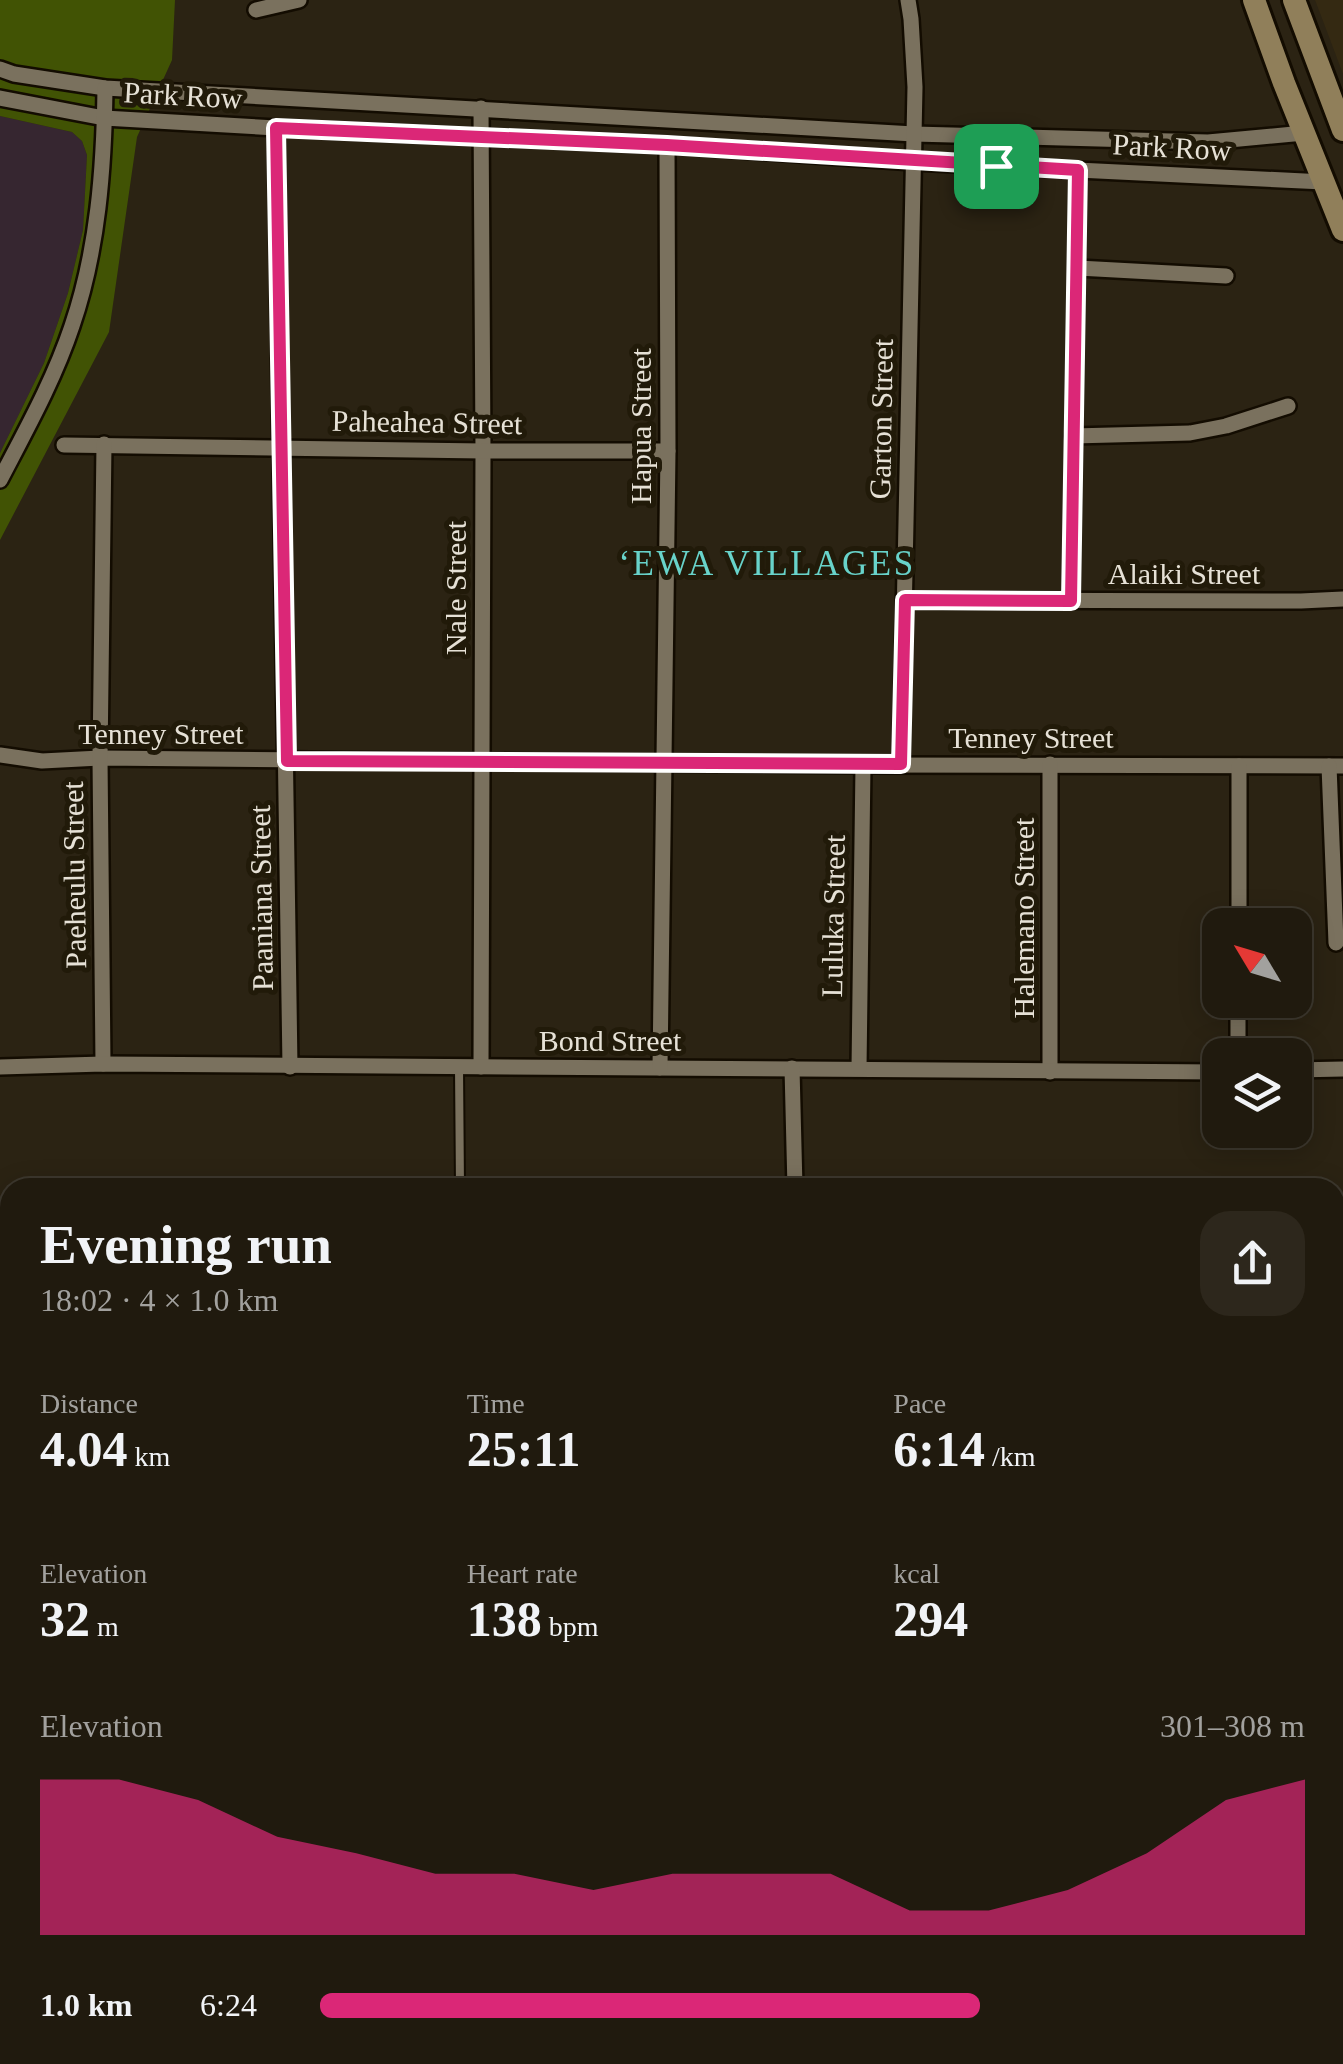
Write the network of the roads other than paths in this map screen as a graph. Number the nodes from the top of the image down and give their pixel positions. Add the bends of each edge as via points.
1 (299, 0) edge
2 (908, 0) edge
3 (1254, 0) edge
4 (1294, 0) edge
5 (256, 10) dead end
6 (0, 69) edge
7 (104, 88) junction
8 (0, 98) edge
9 (481, 108) junction
10 (104, 118) junction
11 (276, 128) junction
12 (1343, 129) edge
13 (1304, 133) junction
14 (914, 134) junction
15 (482, 136) junction
16 (667, 145) junction
17 (913, 162) junction
18 (1078, 170) junction
19 (1333, 179) edge
20 (1343, 230) edge
21 (1078, 268) junction
22 (1226, 276) dead end
23 (1288, 406) dead end
24 (1074, 436) junction
25 (104, 444) junction
26 (64, 445) dead end
27 (282, 447) junction
28 (668, 451) junction
29 (483, 452) junction
30 (0, 480) edge
31 (1343, 599) edge
32 (905, 600) junction
33 (1071, 601) junction
34 (0, 755) edge
35 (100, 758) junction
36 (287, 761) junction
37 (482, 761) junction
38 (665, 764) junction
39 (901, 764) junction
40 (1050, 764) junction
41 (862, 765) junction
42 (1239, 766) junction
43 (1336, 766) edge
44 (1239, 908) edge
45 (1336, 943) dead end
46 (103, 1064) junction
47 (0, 1067) edge
48 (290, 1067) junction
49 (481, 1067) junction
50 (459, 1068) junction
51 (660, 1068) junction
52 (792, 1068) junction
53 (859, 1068) junction
54 (1343, 1069) edge
55 (1312, 1070) edge
56 (1050, 1072) junction
57 (1202, 1072) edge
58 (460, 1178) edge
59 (795, 1178) edge

1 - 5 street
2 - 14 street, Garton Street
3 - 13 street
4 - 12 street
6 - 7 street, Park Row
7 - 9 street, Park Row
7 - 10 street
8 - 10 street, Park Row
9 - 14 street, Park Row
9 - 15 street, Nale Street
10 - 11 street, Park Row
10 - 30 street via 96,230 82,292 50,380
11 - 15 street, Park Row
11 - 27 street, Paaniana Street
12 - 13 street
13 - 14 street, Park Row via 1208,142
13 - 19 street
14 - 17 street, Garton Street
15 - 16 street, Park Row
15 - 29 street, Nale Street
16 - 17 street, Park Row
16 - 28 street, Hapua Street
17 - 18 street, Park Row
17 - 32 street, Garton Street
18 - 19 street, Park Row
18 - 21 street
19 - 20 street
21 - 22 street
21 - 24 street
23 - 24 street via 1190,433
24 - 33 street
25 - 26 street, Paheahea Street
25 - 27 street, Paheahea Street
25 - 35 street, Paeheulu Street
27 - 29 street, Paheahea Street
27 - 36 street, Paaniana Street
28 - 29 street, Paheahea Street
28 - 38 street, Hapua Street
29 - 37 street, Nale Street
31 - 33 street, Alaiki Street
32 - 33 street, Alaiki Street
32 - 39 street, Garton Street
34 - 35 street, Tenney Street
35 - 36 street, Tenney Street
35 - 46 street, Paeheulu Street
36 - 37 street, Tenney Street
36 - 48 street, Paaniana Street
37 - 38 street, Tenney Street
37 - 49 street, Nale Street
38 - 41 street, Tenney Street
38 - 51 street, Hapua Street
39 - 40 street, Tenney Street
39 - 41 street, Tenney Street
40 - 42 street, Tenney Street
40 - 56 street, Halemano Street
41 - 53 street, Luluka Street
42 - 43 street, Tenney Street
42 - 44 street
43 - 45 street
46 - 47 street, Bond Street
46 - 48 street, Bond Street
48 - 50 street, Bond Street
49 - 50 street, Bond Street
49 - 51 street, Bond Street
50 - 58 lane
51 - 52 street, Bond Street
52 - 53 street, Bond Street
52 - 59 street
53 - 56 street, Bond Street
54 - 55 street
56 - 57 street, Bond Street

